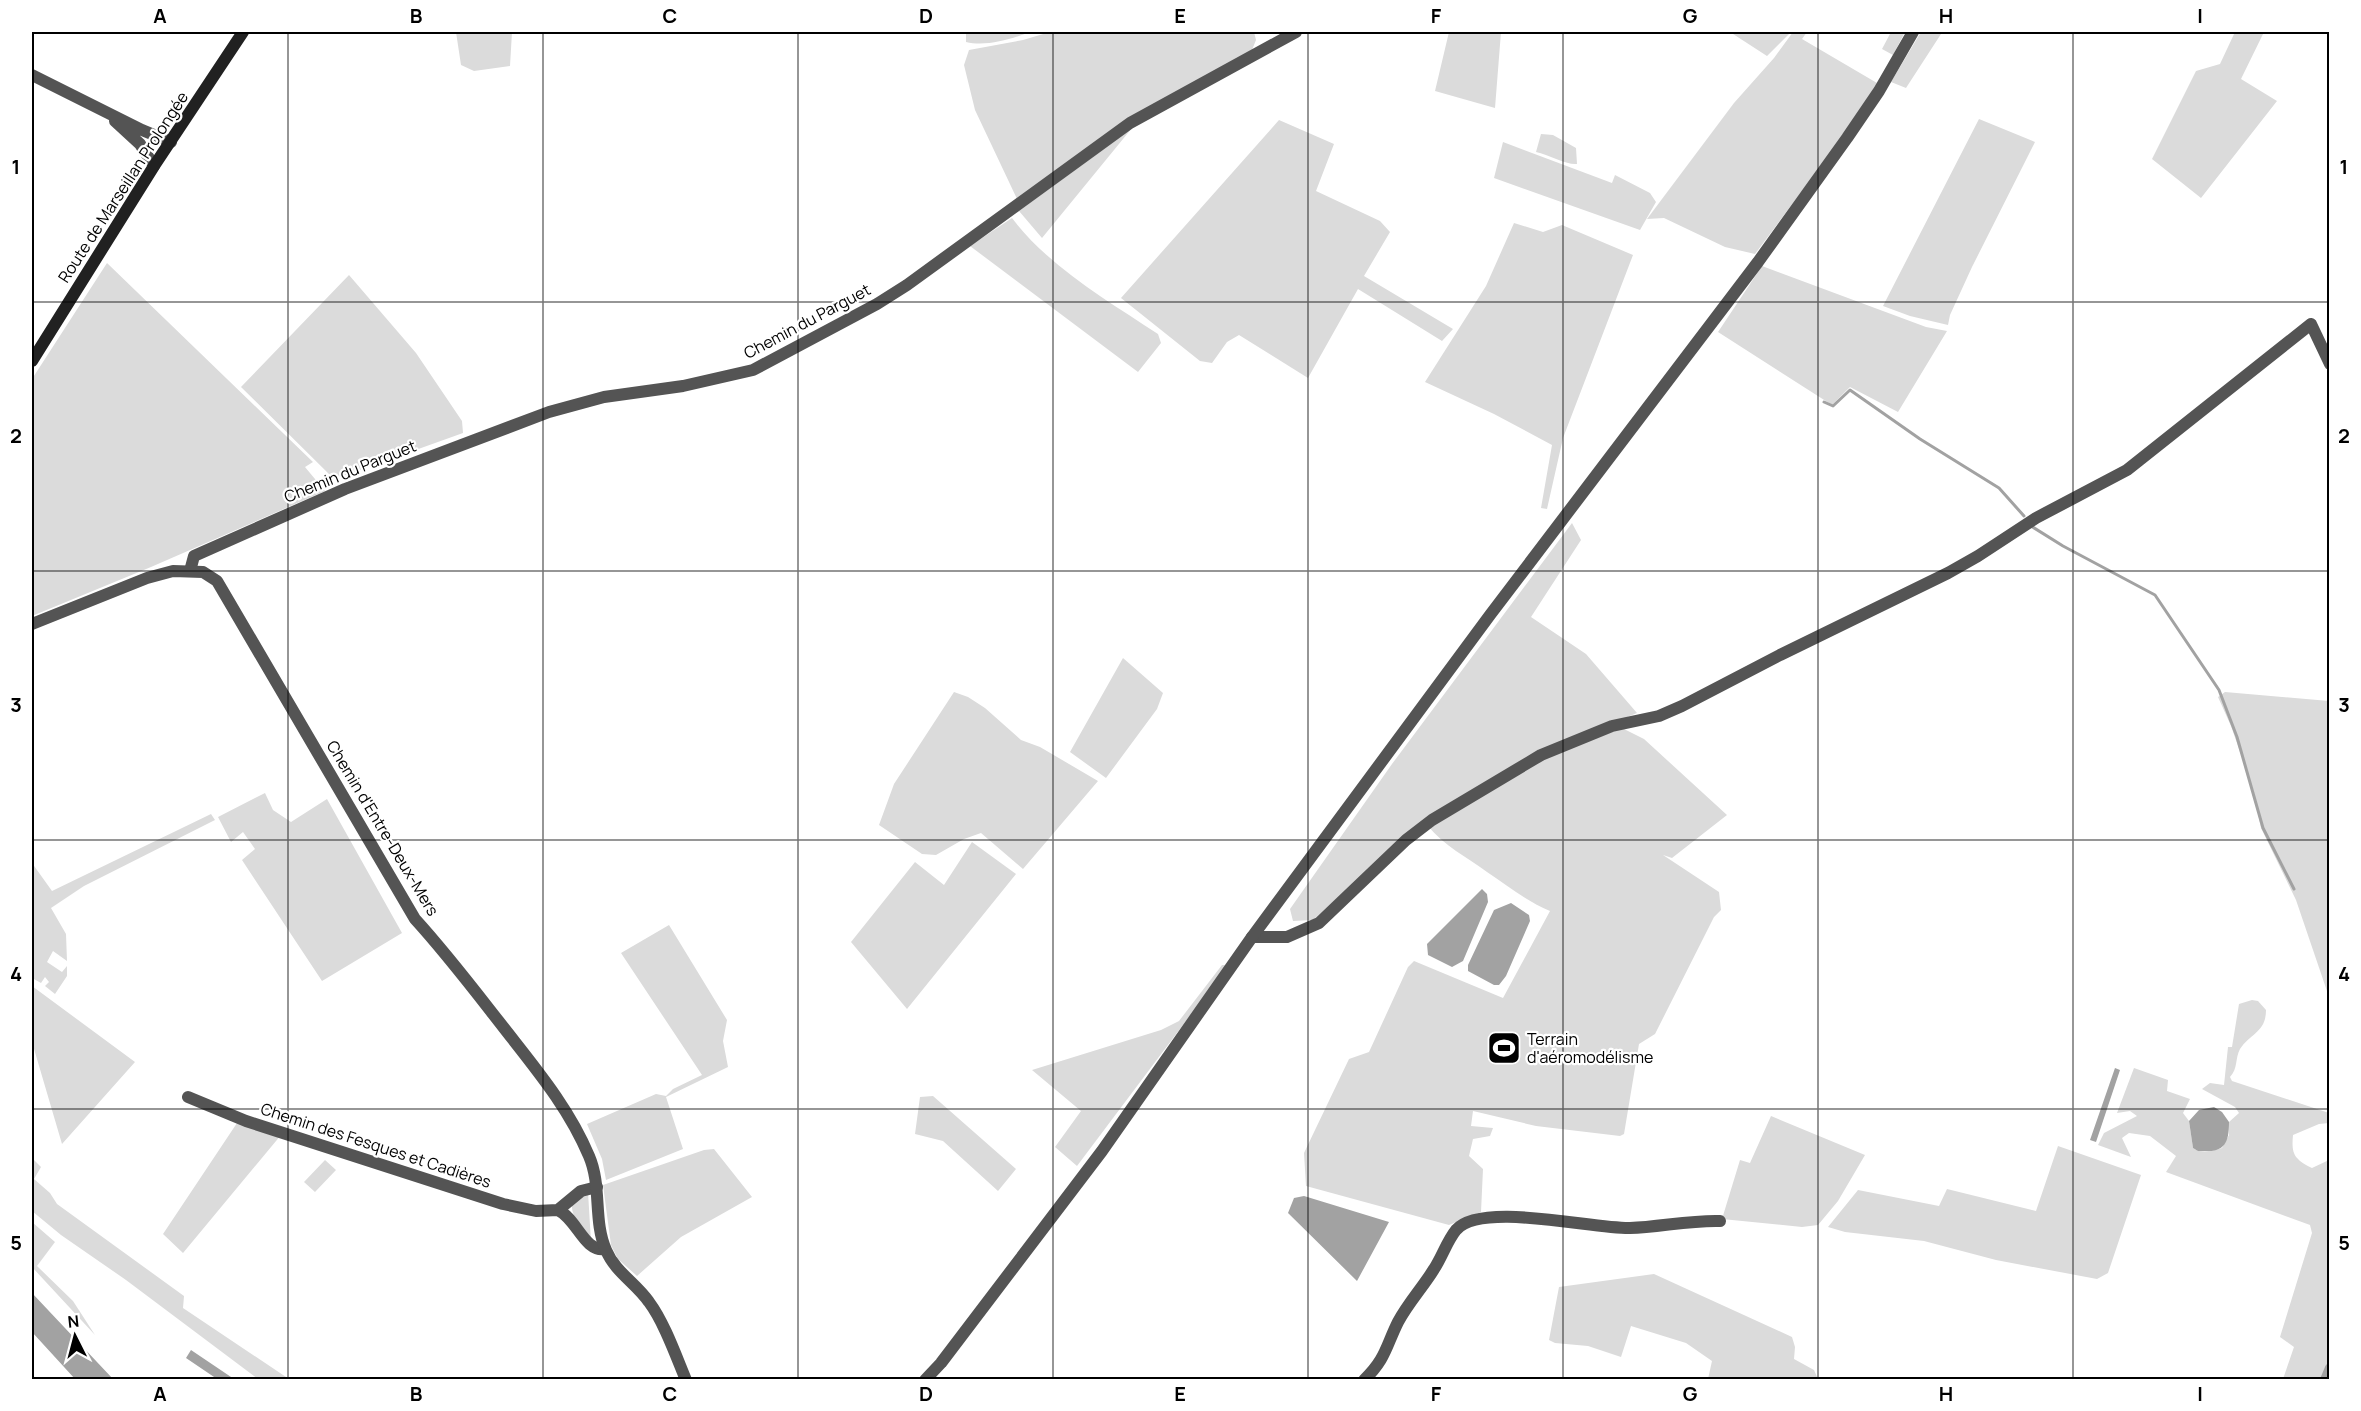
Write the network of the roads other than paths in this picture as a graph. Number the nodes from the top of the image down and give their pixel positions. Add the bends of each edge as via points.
1 (243, 32) edge
2 (1296, 32) edge
3 (1913, 32) edge
4 (32, 75) edge
5 (89, 103) junction
6 (171, 142) junction
7 (154, 166) junction
8 (32, 361) edge
9 (2330, 364) edge
10 (190, 571) junction
11 (32, 624) edge
12 (1252, 937) junction
13 (188, 1097) dead end
14 (597, 1187) junction
15 (558, 1210) junction
16 (1720, 1221) dead end
17 (605, 1249) junction
18 (686, 1380) edge
19 (926, 1380) edge
20 (1364, 1380) edge

1 - 6 main road, Route de Marseillan Prolongée
2 - 10 street, Chemin du Parguet via 1130,123 907,285 753,370 683,386 604,397 549,412 345,489 194,556
3 - 12 street via 1847,138 1758,262
4 - 5 street
5 - 6 street
5 - 7 street via 140,144
6 - 7 main road, Route de Marseillan Prolongée
7 - 8 main road, Route de Marseillan Prolongée
9 - 12 street via 2311,324 2127,470 2036,518 1948,573 1682,706 1659,716 1612,726 1541,755 1432,820 1319,923 1287,937
10 - 11 street, Chemin d'Entre-Deux-Mers via 147,578
10 - 14 street, Chemin d'Entre-Deux-Mers via 203,572 217,581 228,596 416,919 556,1095 590,1159
12 - 19 street via 1102,1151
13 - 15 street, Chemin des Fesques et Cadières via 246,1121 503,1204 536,1211
14 - 15 street via 581,1191
14 - 17 street, Chemin d'Entre-Deux-Mers
15 - 17 street via 567,1215 591,1247
16 - 20 street via 1627,1228 1502,1217 1465,1222 1456,1230 1399,1321 1377,1368
17 - 18 street, Chemin d'Entre-Deux-Mers via 615,1267 649,1301

